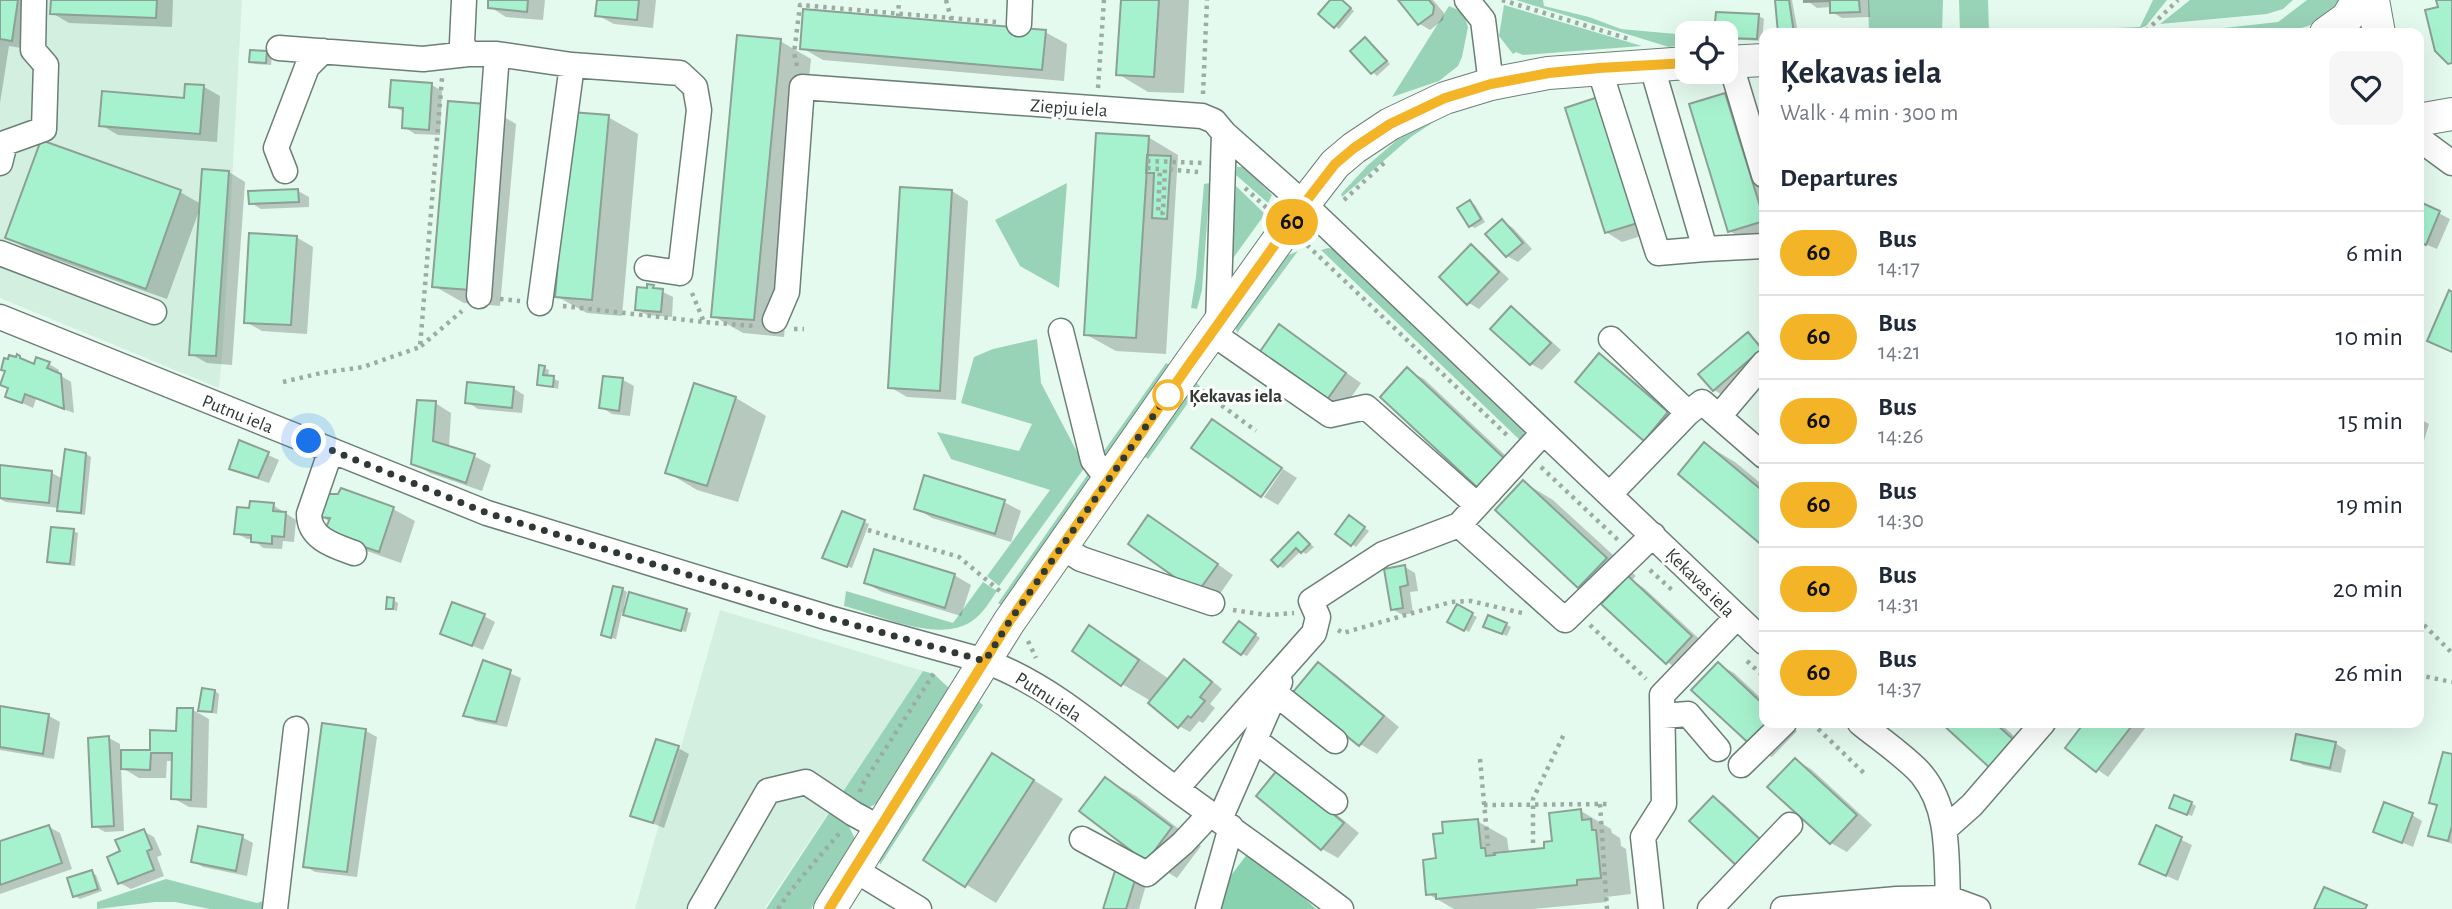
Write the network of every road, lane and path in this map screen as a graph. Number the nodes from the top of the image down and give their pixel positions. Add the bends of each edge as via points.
1 (34, 0) edge
2 (464, 0) edge
3 (899, 0) edge
4 (946, 0) edge
5 (1104, 0) edge
6 (1207, 0) edge
7 (1467, 0) edge
8 (1502, 0) edge
9 (2178, 0) edge
10 (2358, 0) edge
11 (2372, 0) edge
12 (1488, 10) edge
13 (1019, 12) edge
14 (898, 15) junction
15 (951, 20) junction
16 (2149, 28) edge
17 (2333, 28) edge
18 (2378, 28) edge
19 (279, 48) dead end
20 (323, 51) junction
21 (1644, 53) junction
22 (468, 54) junction
23 (497, 54) junction
24 (1675, 60) edge
25 (1759, 60) edge
26 (1738, 61) edge
27 (572, 65) junction
28 (1599, 68) junction
29 (800, 78) junction
30 (1491, 84) junction
31 (1735, 84) edge
32 (438, 102) dead end
33 (1098, 110) junction
34 (2452, 114) edge
35 (1202, 116) junction
36 (2424, 119) edge
37 (1224, 133) junction
38 (2424, 142) edge
39 (1390, 159) dead end
40 (1759, 159) edge
41 (1147, 161) dead end
42 (1178, 162) junction
43 (0, 163) edge
44 (2452, 163) edge
45 (1147, 168) dead end
46 (1210, 169) junction
47 (1177, 170) junction
48 (285, 171) dead end
49 (1305, 218) junction
50 (1759, 246) edge
51 (1705, 249) junction
52 (0, 253) edge
53 (647, 268) dead end
54 (692, 284) dead end
55 (479, 296) dead end
56 (540, 303) dead end
57 (154, 312) dead end
58 (0, 317) edge
59 (774, 325) junction
60 (804, 329) dead end
61 (1215, 329) junction
62 (1060, 331) dead end
63 (1611, 339) dead end
64 (1759, 369) edge
65 (1206, 381) dead end
66 (283, 382) dead end
67 (1688, 413) junction
68 (1720, 415) junction
69 (1256, 431) dead end
70 (1544, 433) junction
71 (331, 450) junction
72 (1759, 451) edge
73 (1109, 481) junction
74 (1610, 494) junction
75 (1477, 505) junction
76 (1459, 525) junction
77 (868, 530) dead end
78 (1653, 535) junction
79 (1062, 547) junction
80 (354, 553) dead end
81 (1002, 592) dead end
82 (1212, 603) joint
83 (1314, 609) junction
84 (1569, 615) junction
85 (1737, 617) junction
86 (2424, 625) edge
87 (1032, 634) dead end
88 (1759, 637) edge
89 (1307, 653) dead end
90 (2452, 653) edge
91 (997, 665) junction
92 (2424, 676) edge
93 (2452, 682) edge
94 (1275, 692) junction
95 (1662, 706) junction
96 (1779, 728) edge
97 (1817, 728) edge
98 (1872, 728) edge
99 (2039, 728) edge
100 (296, 729) dead end
101 (1565, 732) dead end
102 (1255, 740) junction
103 (1335, 741) dead end
104 (1717, 749) dead end
105 (1480, 760) dead end
106 (1741, 765) dead end
107 (1866, 775) dead end
108 (1176, 789) junction
109 (1335, 802) dead end
110 (1600, 804) junction
111 (1610, 804) dead end
112 (1484, 805) junction
113 (1533, 805) junction
114 (1221, 820) junction
115 (1790, 825) dead end
116 (880, 828) junction
117 (1945, 829) junction
118 (1082, 839) dead end
119 (1534, 843) dead end
120 (1488, 846) dead end
121 (855, 870) junction
122 (1948, 898) junction
123 (275, 909) edge
124 (700, 909) edge
125 (830, 909) edge
126 (919, 909) edge
127 (1208, 909) edge
128 (1341, 909) edge
129 (1607, 909) edge
130 (1651, 909) edge
131 (1710, 909) edge
132 (1783, 909) edge
133 (1978, 909) edge

1 - 43 street via 33,50 46,65 44,129 5,143
2 - 22 street via 462,43
3 - 14 path
4 - 15 path
5 - 33 path
6 - 35 path
7 - 12 street
8 - 21 path
9 - 16 path
10 - 17 main road via 2347,18
11 - 18 main road
12 - 30 street
13 - 15 path
14 - 15 path
14 - 29 path via 800,5 794,53
19 - 20 street
20 - 22 street via 424,59
20 - 48 street via 307,67 276,148
21 - 24 main road
21 - 28 main road
21 - 51 street
22 - 23 street
23 - 27 street
23 - 55 street
25 - 26 main road
27 - 53 street via 680,73 695,87 699,110 680,273
27 - 56 street
28 - 30 main road
28 - 51 street via 1658,253
29 - 33 street, Ziepju iela
29 - 59 street via 788,292
30 - 49 main road via 1445,98 1390,124 1354,148 1335,164
31 - 40 street
32 - 66 path via 420,347 363,368
33 - 35 street, Ziepju iela
34 - 36 main road
35 - 37 street
37 - 46 street
37 - 49 street
38 - 44 street
39 - 49 path via 1356,187
41 - 42 path
42 - 46 path via 1198,162
42 - 47 path
45 - 47 path via 1160,169 1158,213 1163,213 1165,170
46 - 47 path
46 - 49 path
46 - 61 street
49 - 61 main road
49 - 70 street, Ķekavas iela
50 - 51 street
52 - 57 street
54 - 59 path via 704,323
58 - 71 street, Putnu iela
59 - 60 path
61 - 73 main road
61 - 75 street via 1330,415 1366,407
62 - 73 street via 1093,460
63 - 67 street
64 - 68 street
65 - 69 path via 1200,390
67 - 68 street via 1702,402
67 - 74 street
68 - 72 street
70 - 74 street, Ķekavas iela
70 - 75 street
71 - 80 street via 309,521 320,538
71 - 91 street, Putnu iela via 487,513
73 - 79 main road
74 - 78 street, Ķekavas iela
75 - 76 street
76 - 83 street via 1383,554
76 - 84 street
77 - 81 path via 959,557
78 - 84 street
78 - 85 street, Ķekavas iela
79 - 82 street via 1081,559
79 - 91 main road
82 - 83 path via 1267,615
83 - 84 path via 1343,633 1451,602
83 - 108 street via 1314,633
84 - 95 path
85 - 88 street, Ķekavas iela
85 - 95 street
86 - 90 path
87 - 91 path
89 - 94 street
91 - 108 street, Putnu iela via 1051,693
91 - 116 main road
92 - 93 path
94 - 102 street
94 - 103 street
95 - 104 street via 1688,714
95 - 130 street via 1664,804 1643,837
96 - 106 street
97 - 107 path
98 - 117 street via 1922,774 1938,801
99 - 117 street
100 - 123 street
101 - 113 path
102 - 109 street
102 - 114 street
105 - 112 path
108 - 114 street, Putnu iela
110 - 111 path
110 - 113 path
110 - 129 path
112 - 113 path
112 - 120 path
113 - 119 path
114 - 118 street via 1182,843 1147,874
114 - 127 street
114 - 128 street, Putnu iela
115 - 131 street
116 - 121 main road
116 - 124 street via 806,782 768,791
117 - 122 street
121 - 125 main road
121 - 126 street
122 - 132 street
122 - 133 street

